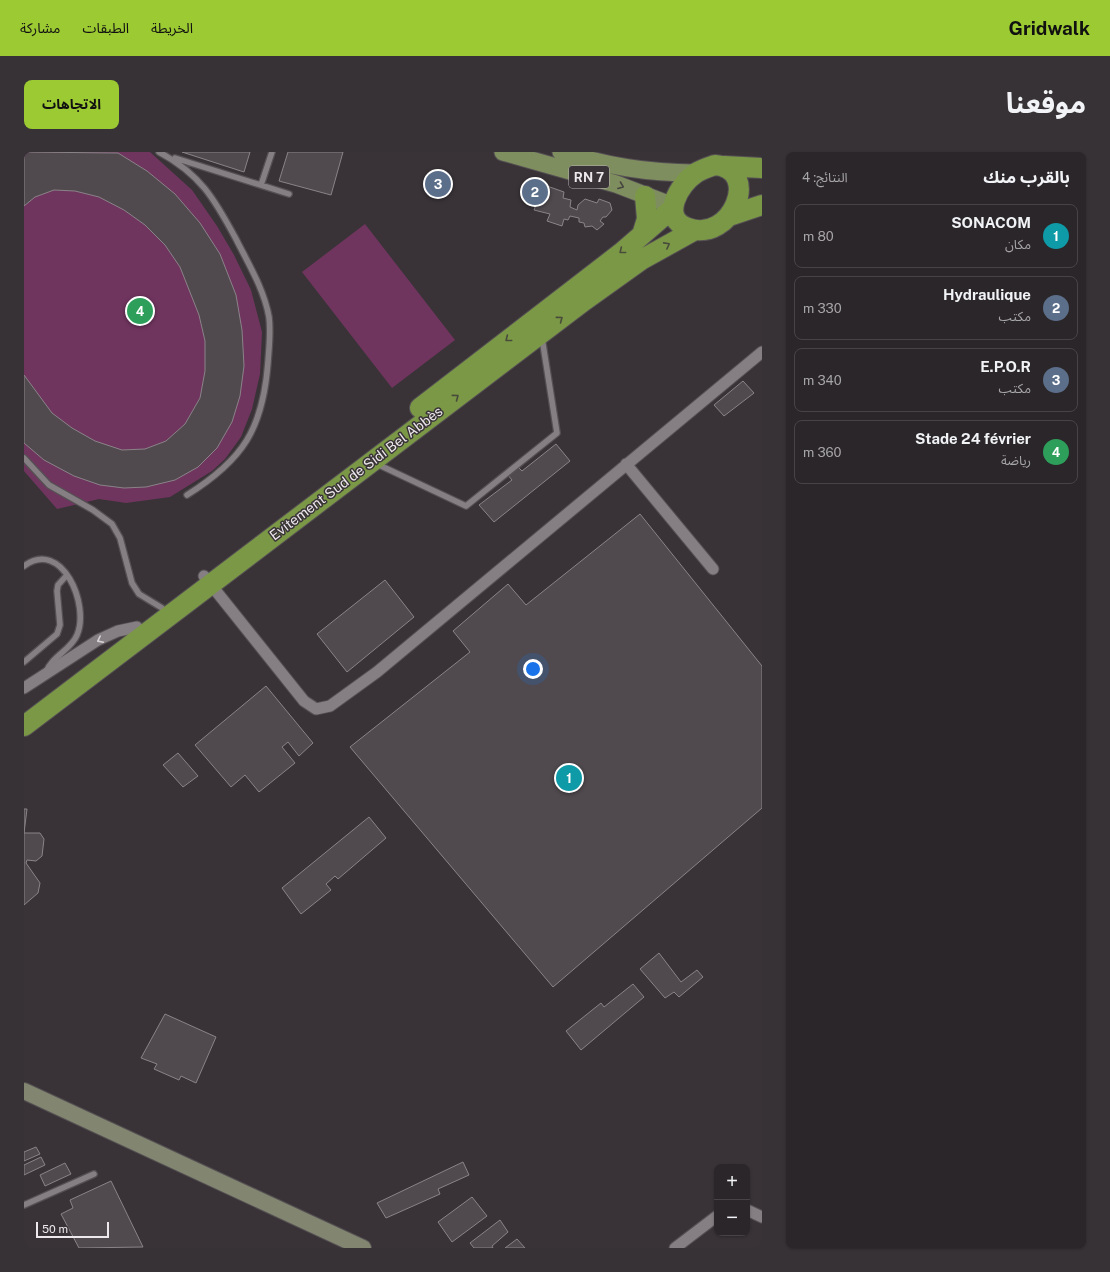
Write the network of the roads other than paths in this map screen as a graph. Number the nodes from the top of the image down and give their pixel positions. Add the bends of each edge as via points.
1 (272, 152) edge
2 (503, 152) edge
3 (740, 152) edge
4 (566, 153) edge
5 (161, 154) edge
6 (528, 156) edge
7 (720, 166) junction
8 (762, 168) edge
9 (566, 171) junction
10 (695, 173) junction
11 (762, 173) edge
12 (261, 185) junction
13 (289, 194) dead end
14 (645, 196) junction
15 (743, 198) junction
16 (762, 205) edge
17 (673, 207) junction
18 (732, 215) junction
19 (695, 230) junction
20 (642, 235) junction
21 (539, 325) junction
22 (762, 352) edge
23 (24, 458) edge
24 (368, 460) junction
25 (626, 464) junction
26 (186, 495) dead end
27 (24, 566) edge
28 (713, 570) dead end
29 (66, 575) junction
30 (207, 580) junction
31 (151, 620) junction
32 (24, 662) edge
33 (46, 674) junction
34 (24, 688) edge
35 (24, 713) edge
36 (24, 726) edge
37 (24, 1091) edge
38 (94, 1174) dead end
39 (24, 1205) edge
40 (750, 1211) edge
41 (762, 1217) edge
42 (714, 1218) edge
43 (681, 1246) edge
44 (362, 1248) edge

1 - 12 lane
2 - 6 main road, RN 7
3 - 7 highway
4 - 9 main road
4 - 10 main road, RN 7 via 635,170
5 - 12 lane
5 - 26 lane via 178,162 201,182 223,215 260,286 269,316 267,380 261,410 252,432 232,460 213,478
6 - 9 main road, RN 7
7 - 8 highway
7 - 10 highway
7 - 15 highway via 738,175 744,190
9 -> 14 main road, RN 7 via 616,184
10 - 17 highway via 680,189
11 - 15 highway
12 - 13 lane
14 - 17 main road, RN 7
14 - 20 highway via 647,219
15 - 18 highway
16 - 18 highway
17 - 19 highway via 679,222
17 - 20 highway, Evitement Sud de Sidi Bel Abbès
18 - 19 highway via 716,227
21 -> 19 highway, Evitement Sud de Sidi Bel Abbès via 641,260
20 -> 21 highway, Evitement Sud de Sidi Bel Abbès
24 -> 21 highway, Evitement Sud de Sidi Bel Abbès
21 - 24 lane via 557,433 466,506
21 -> 30 highway, Evitement Sud de Sidi Bel Abbès
22 - 25 street
23 - 31 lane via 49,485 112,524 120,538 132,583
24 - 30 highway, Evitement Sud de Sidi Bel Abbès
25 - 28 street
25 - 30 street via 377,672 330,706 316,709 304,701
27 - 29 lane via 30,561 46,558 60,567
29 - 32 lane via 58,585 60,625 56,634
29 - 33 lane via 72,581 78,599 79,627 77,635 50,664
30 - 31 highway, Evitement Sud de Sidi Bel Abbès
31 -> 33 street via 98,640
31 - 35 highway, Evitement Sud de Sidi Bel Abbès
31 - 36 highway, Evitement Sud de Sidi Bel Abbès
33 - 34 street
37 - 44 main road
38 - 39 lane
40 - 41 street
42 - 43 street

